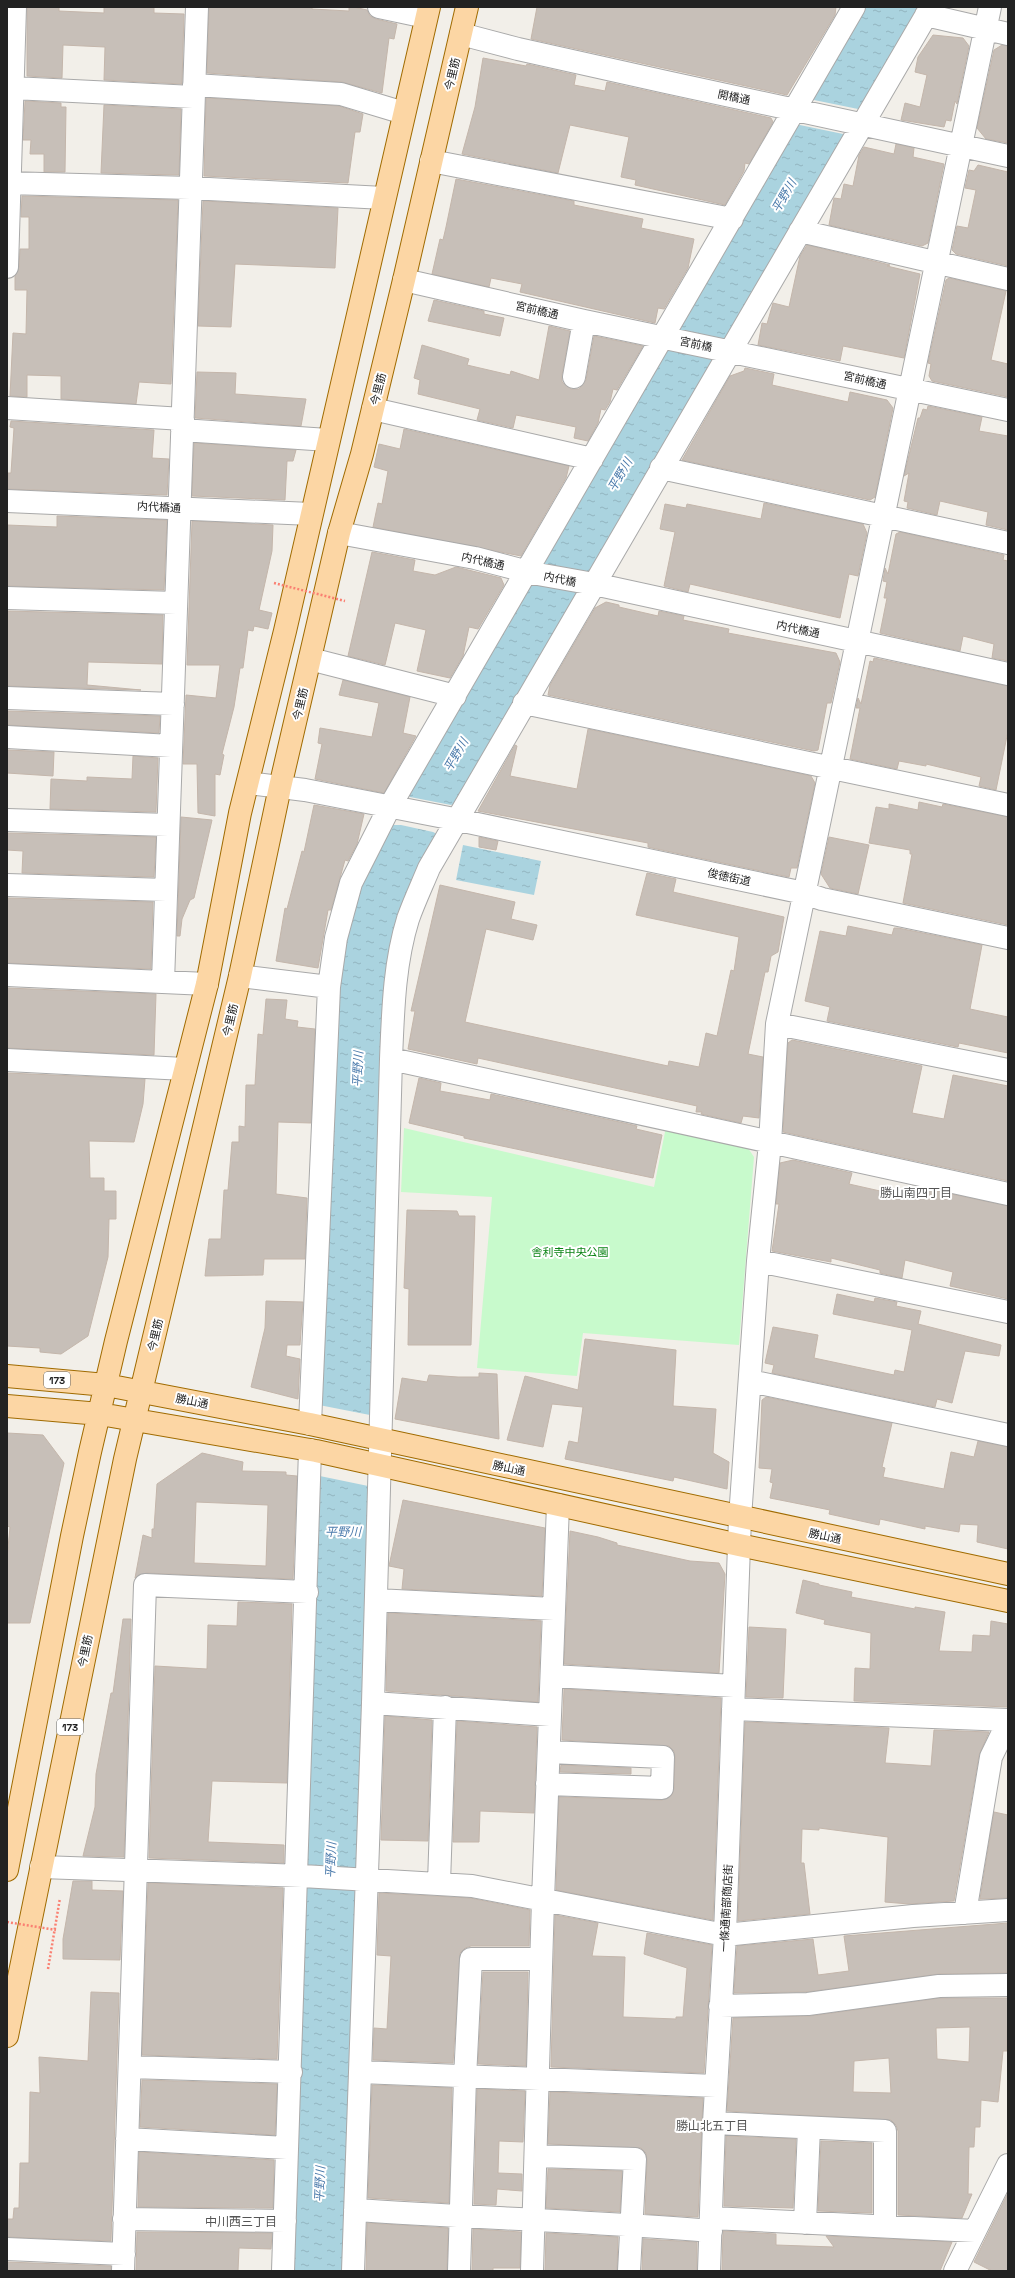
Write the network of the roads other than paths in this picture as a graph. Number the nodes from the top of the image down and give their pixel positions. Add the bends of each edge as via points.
1 (15, 7) edge
2 (196, 7) edge
3 (378, 7) edge
4 (467, 7) edge
5 (854, 7) edge
6 (990, 7) edge
7 (929, 11) edge
8 (428, 12) edge
9 (985, 29) junction
10 (11, 33) edge
11 (461, 34) junction
12 (1008, 34) edge
13 (193, 91) junction
14 (11, 98) edge
15 (799, 111) junction
16 (404, 113) junction
17 (859, 123) junction
18 (960, 146) junction
19 (1008, 156) edge
20 (431, 161) junction
21 (8, 183) edge
22 (190, 188) junction
23 (384, 198) junction
24 (732, 219) junction
25 (800, 231) junction
26 (937, 263) junction
27 (7, 267) edge
28 (1008, 279) edge
29 (404, 280) junction
30 (584, 321) junction
31 (667, 337) junction
32 (727, 350) junction
33 (574, 377) dead end
34 (910, 391) junction
35 (7, 408) edge
36 (373, 409) junction
37 (1008, 410) edge
38 (182, 424) junction
39 (328, 440) junction
40 (592, 459) junction
41 (661, 468) junction
42 (7, 501) edge
43 (180, 508) junction
44 (311, 514) junction
45 (882, 517) junction
46 (339, 533) junction
47 (1008, 543) edge
48 (529, 572) junction
49 (591, 584) junction
50 (7, 598) edge
51 (176, 603) junction
52 (856, 641) junction
53 (310, 658) junction
54 (1008, 674) edge
55 (455, 696) junction
56 (7, 698) edge
57 (524, 703) junction
58 (173, 704) junction
59 (7, 737) edge
60 (171, 746) junction
61 (830, 768) junction
62 (248, 783) junction
63 (280, 787) junction
64 (1008, 805) edge
65 (392, 808) junction
66 (453, 819) junction
67 (7, 820) edge
68 (168, 825) junction
69 (7, 885) edge
70 (166, 890) junction
71 (804, 893) junction
72 (1008, 938) edge
73 (7, 975) edge
74 (240, 976) junction
75 (163, 982) junction
76 (207, 984) junction
77 (329, 988) junction
78 (777, 1024) junction
79 (391, 1059) junction
80 (7, 1060) edge
81 (185, 1069) junction
82 (1008, 1070) edge
83 (770, 1143) junction
84 (1008, 1194) edge
85 (758, 1261) junction
86 (1008, 1312) edge
87 (7, 1376) edge
88 (750, 1381) junction
89 (106, 1385) junction
90 (141, 1391) junction
91 (7, 1406) edge
92 (100, 1414) junction
93 (134, 1420) junction
94 (314, 1425) junction
95 (1008, 1435) edge
96 (378, 1438) junction
97 (313, 1451) junction
98 (377, 1464) junction
99 (558, 1506) junction
100 (740, 1518) junction
101 (739, 1546) junction
102 (1008, 1574) edge
103 (307, 1592) junction
104 (376, 1600) junction
105 (1008, 1601) edge
106 (554, 1609) junction
107 (552, 1676) junction
108 (734, 1686) junction
109 (374, 1703) junction
110 (445, 1707) junction
111 (733, 1710) junction
112 (550, 1715) junction
113 (1008, 1721) edge
114 (549, 1752) junction
115 (547, 1784) junction
116 (41, 1867) junction
117 (7, 1869) edge
118 (135, 1871) junction
119 (299, 1876) junction
120 (363, 1880) junction
121 (439, 1883) junction
122 (543, 1900) junction
123 (1008, 1910) edge
124 (965, 1913) junction
125 (725, 1935) junction
126 (541, 1959) junction
127 (1008, 1985) edge
128 (720, 2006) junction
129 (7, 2036) edge
130 (130, 2067) junction
131 (291, 2072) junction
132 (360, 2072) junction
133 (465, 2078) junction
134 (537, 2080) junction
135 (716, 2086) junction
136 (714, 2123) junction
137 (809, 2128) junction
138 (127, 2139) junction
139 (287, 2148) junction
140 (536, 2156) junction
141 (1008, 2165) edge
142 (355, 2210) junction
143 (461, 2218) junction
144 (124, 2219) junction
145 (534, 2219) junction
146 (285, 2221) junction
147 (805, 2223) junction
148 (631, 2224) junction
149 (711, 2225) junction
150 (885, 2226) junction
151 (975, 2231) junction
152 (7, 2249) edge
153 (123, 2262) edge
154 (283, 2271) edge
155 (353, 2271) edge
156 (459, 2271) edge
157 (532, 2271) edge
158 (629, 2271) edge
159 (709, 2271) edge
160 (955, 2271) edge

1 - 10 street
2 - 13 street
3 - 8 street
4 - 11 main road, 今里筋
5 - 15 street
6 - 9 street, 一條通南部商店街
7 - 9 street
7 - 17 street
8 - 16 main road
9 - 12 street
9 - 18 street, 一條通南部商店街
10 - 14 street
11 - 15 street, 開橋通 via 526,51
11 - 20 main road, 今里筋
13 - 14 street
13 - 16 street via 341,94
13 - 22 street
14 - 21 street
15 - 17 street, 開橋通
15 - 24 street
16 - 23 main road
17 - 18 street, 開橋通
17 - 25 street
18 - 19 street, 開橋通
18 - 26 street, 一條通南部商店街
20 - 24 street
20 - 29 main road, 今里筋
21 - 22 street
21 - 27 street
22 - 23 street
22 - 38 street
23 - 39 main road
24 - 31 street
25 - 26 street
25 - 32 street
26 - 28 street
26 - 34 street, 一條通南部商店街
29 - 30 street, 宮前橋通
29 - 36 main road, 今里筋
30 - 31 street, 宮前橋通
30 - 33 street
31 - 32 street, 宮前橋
31 - 40 street
32 - 34 street, 宮前橋通
32 - 41 street
34 - 37 street, 宮前橋通
34 - 45 street, 一條通南部商店街
35 - 38 street
36 - 40 street
36 - 46 main road, 今里筋
38 - 39 street
38 - 43 street
39 - 44 main road
40 - 48 street
41 - 45 street
41 - 49 street
42 - 43 street, 内代橋通
43 - 44 street, 内代橋通
43 - 51 street
44 - 62 main road
45 - 47 street
45 - 52 street, 一條通南部商店街
46 - 48 street, 内代橋通 via 475,558
46 - 53 main road, 今里筋
48 - 49 street, 内代橋
48 - 55 street
49 - 52 street, 内代橋通
49 - 57 street
50 - 51 street
51 - 58 street
52 - 54 street, 内代橋通
52 - 61 street, 一條通南部商店街
53 - 55 street
53 - 63 main road, 今里筋
55 - 65 street
56 - 58 street
57 - 61 street
57 - 66 street
58 - 60 street
59 - 60 street
60 - 68 street
61 - 64 street
61 - 71 street, 一條通南部商店街
62 - 63 street, 俊徳街道
62 - 76 main road
63 - 65 street, 俊徳街道
63 - 74 main road, 今里筋
65 - 66 street, 俊徳街道
65 - 77 street via 351,883 336,938
66 - 71 street, 俊徳街道
66 - 79 street via 408,920 397,972
67 - 68 street
68 - 70 street
69 - 70 street
70 - 75 street
71 - 72 street, 俊徳街道 via 822,900
71 - 78 street, 一條通南部商店街
73 - 75 street
74 - 77 street
74 - 90 main road, 今里筋
75 - 76 street
76 - 81 main road
77 - 94 street
78 - 82 street
78 - 83 street, 一條通南部商店街
79 - 83 street
79 - 96 street
80 - 81 street
81 - 89 main road
83 - 84 street
83 - 85 street, 一條通南部商店街
85 - 86 street
85 - 88 street, 一條通南部商店街
87 - 89 main road, 勝山通 / 173
88 - 95 street
88 - 100 street, 一條通南部商店街
89 - 90 main road, 勝山通 / 173
89 - 92 main road
90 - 93 main road, 今里筋 / 173
90 - 94 main road, 勝山通
91 - 92 main road
92 - 93 main road
92 - 117 main road via 72,1536
93 - 97 main road
93 - 116 main road, 今里筋 / 173
94 - 96 main road, 勝山通
96 - 98 street
96 - 100 main road, 勝山通
97 - 98 main road
97 - 103 street
98 - 99 main road
98 - 104 street
99 - 101 main road
99 - 106 street
100 - 101 street, 一條通南部商店街
100 - 102 main road, 勝山通
101 - 105 main road
101 - 108 street, 一條通南部商店街
103 - 118 street via 145,1585
103 - 119 street
104 - 106 street
104 - 109 street
106 - 107 street
107 - 108 street
107 - 112 street
108 - 111 street, 一條通南部商店街
109 - 110 street
109 - 120 street
110 - 112 street
110 - 121 street
111 - 113 street
111 - 125 street, 一條通南部商店街
112 - 114 street
113 - 124 street via 991,1756
114 - 115 street
114 - 115 street via 663,1757 662,1788
115 - 122 street
116 - 118 street
116 - 129 main road, 今里筋 / 173
118 - 119 street
118 - 130 street
119 - 120 street
119 - 131 street
120 - 121 street
120 - 132 street
121 - 122 street via 472,1886
122 - 125 street
122 - 126 street
123 - 124 street
124 - 125 street
125 - 128 street, 一條通南部商店街
126 - 133 street via 471,1959
126 - 134 street
127 - 128 street via 939,1986 808,2004
128 - 135 street, 一條通南部商店街
130 - 131 street
130 - 138 street
131 - 139 street
132 - 133 street
132 - 142 street
133 - 134 street
133 - 143 street
134 - 135 street
134 - 140 street
135 - 136 street, 一條通南部商店街
136 - 137 street
136 - 149 street, 一條通南部商店街
137 - 147 street
137 - 150 street via 885,2131
138 - 139 street
138 - 144 street
139 - 146 street
140 - 145 street
140 - 148 street via 635,2159
141 - 151 street
142 - 143 street
142 - 155 street
143 - 145 street
143 - 156 street
144 - 146 street
144 - 153 street
145 - 148 street
145 - 157 street
146 - 154 street
147 - 149 street
147 - 150 street
148 - 149 street
148 - 158 street
149 - 159 street, 一條通南部商店街
150 - 151 street
151 - 160 street
152 - 153 street

